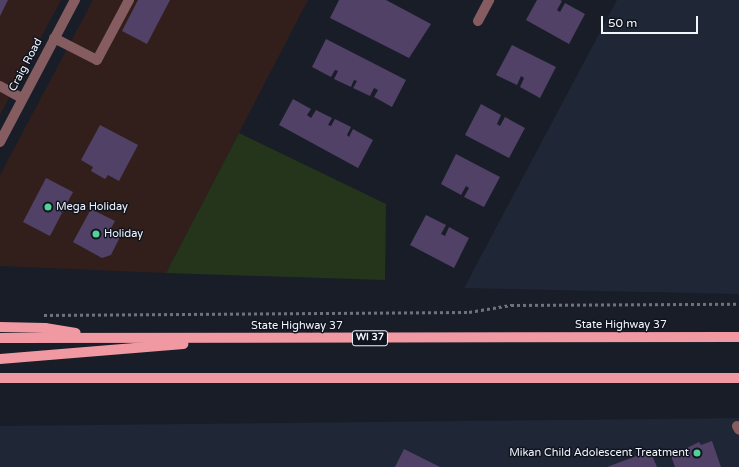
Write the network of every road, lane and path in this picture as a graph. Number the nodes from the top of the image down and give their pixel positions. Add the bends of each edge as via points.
1 (75, 0) edge
2 (129, 0) edge
3 (489, 0) edge
4 (478, 21) dead end
5 (54, 38) junction
6 (0, 86) edge
7 (22, 98) junction
8 (0, 142) edge
9 (739, 304) edge
10 (40, 316) dead end
11 (0, 327) edge
12 (739, 337) edge
13 (0, 338) edge
14 (107, 338) junction
15 (234, 338) junction
16 (0, 360) edge
17 (0, 378) edge
18 (739, 378) edge

1 - 5 street, Craig Road
2 - 5 street via 98,60
3 - 4 street
5 - 7 street, Craig Road
6 - 7 street
7 - 8 street, Craig Road
9 - 10 path via 511,305 469,312
11 - 14 main road via 44,328
12 - 15 main road, State Highway 37 / WI 37
13 - 14 main road, State Highway 37 / WI 37
14 - 15 main road, State Highway 37 / WI 37
15 - 16 main road
17 - 18 main road

